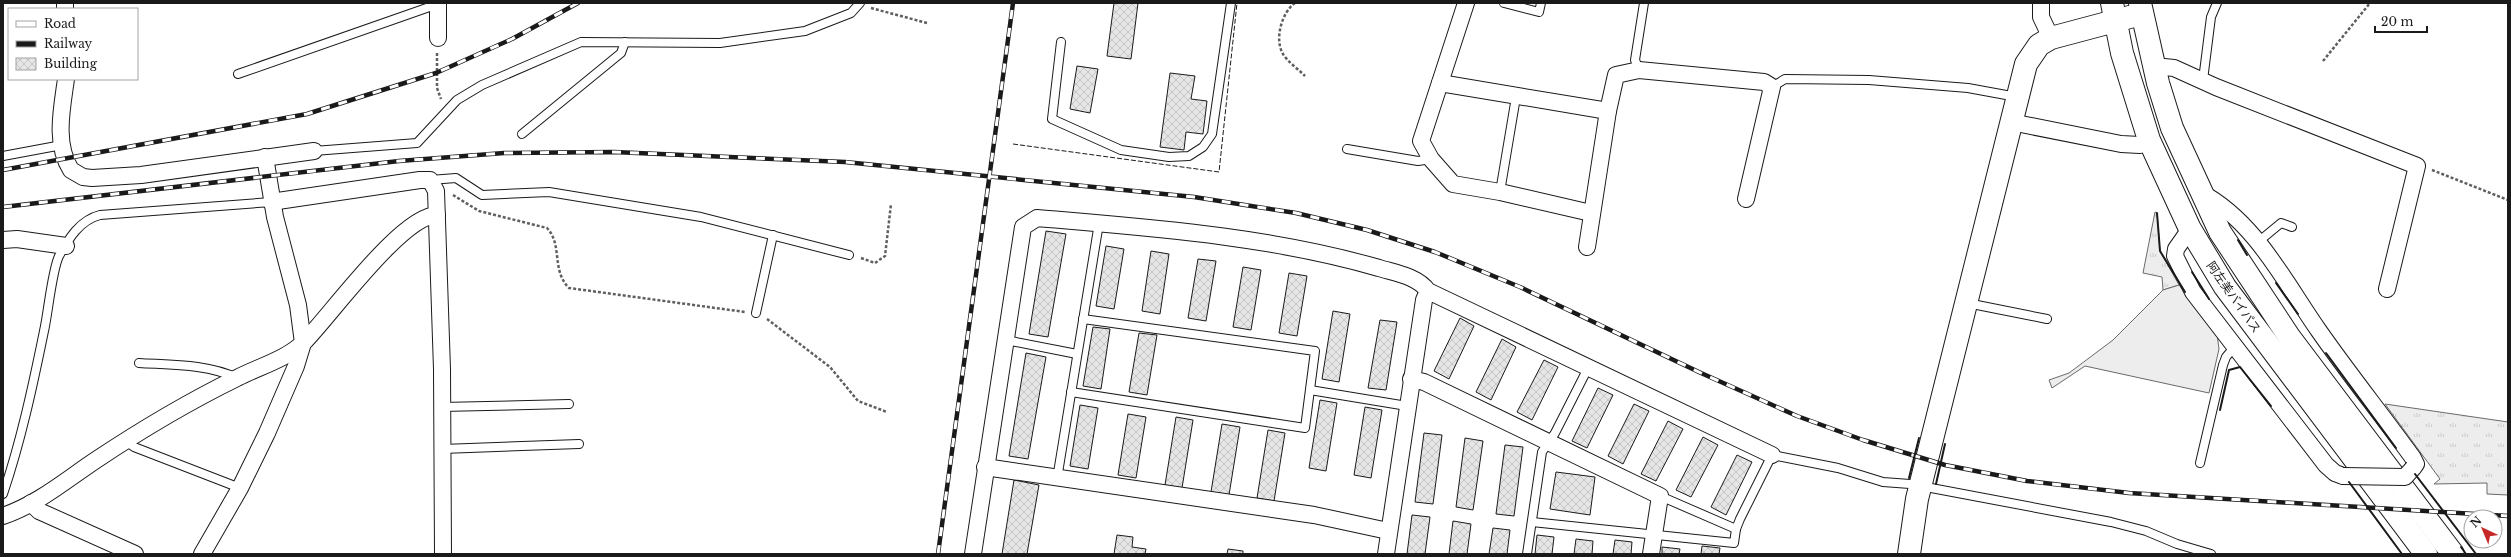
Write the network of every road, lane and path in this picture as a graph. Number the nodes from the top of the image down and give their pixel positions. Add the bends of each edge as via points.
1 (1230, 3) edge
2 (1295, 3) edge
3 (1466, 3) edge
4 (1504, 3) edge
5 (1541, 3) edge
6 (1644, 3) edge
7 (2041, 3) edge
8 (2217, 3) edge
9 (2370, 3) edge
10 (438, 4) edge
11 (858, 5) edge
12 (2140, 8) edge
13 (2114, 12) edge
14 (926, 23) dead end
15 (438, 38) joint
16 (2051, 38) junction
17 (625, 42) junction
18 (1062, 42) dead end
19 (2323, 61) dead end
20 (2154, 66) junction
21 (1639, 70) junction
22 (238, 74) dead end
23 (1305, 76) dead end
24 (66, 80) edge
25 (2203, 80) junction
26 (1440, 83) junction
27 (1772, 87) junction
28 (1516, 97) junction
29 (2017, 98) junction
30 (445, 110) junction
31 (1608, 112) junction
32 (2010, 122) junction
33 (522, 134) dead end
34 (2150, 140) junction
35 (62, 145) junction
36 (1346, 150) dead end
37 (314, 151) joint
38 (3, 156) edge
39 (265, 157) junction
40 (1431, 159) junction
41 (2417, 166) junction
42 (430, 180) junction
43 (1500, 192) junction
44 (2200, 192) junction
45 (1746, 199) dead end
46 (2508, 200) edge
47 (271, 202) junction
48 (891, 204) dead end
49 (1590, 213) junction
50 (437, 215) junction
51 (1099, 223) junction
52 (2292, 227) dead end
53 (2190, 229) junction
54 (773, 235) junction
55 (3, 240) edge
56 (2258, 242) junction
57 (66, 246) junction
58 (1586, 247) dead end
59 (849, 255) joint
60 (2387, 289) dead end
61 (1428, 291) junction
62 (1966, 303) junction
63 (756, 313) junction
64 (2047, 319) dead end
65 (1083, 320) junction
66 (1006, 340) junction
67 (303, 343) junction
68 (2236, 345) junction
69 (1077, 354) junction
70 (139, 363) dead end
71 (1588, 368) junction
72 (236, 378) junction
73 (1412, 379) junction
74 (1310, 390) junction
75 (1071, 392) junction
76 (569, 404) dead end
77 (1407, 406) junction
78 (441, 407) junction
79 (887, 412) dead end
80 (126, 441) junction
81 (1549, 442) junction
82 (579, 444) dead end
83 (442, 449) junction
84 (1772, 455) junction
85 (2200, 463) dead end
86 (985, 467) junction
87 (1057, 479) junction
88 (1920, 487) junction
89 (240, 488) junction
90 (3, 494) edge
91 (1660, 496) junction
92 (31, 503) junction
93 (3, 516) edge
94 (1532, 522) junction
95 (1736, 529) junction
96 (1388, 531) junction
97 (1654, 534) junction
98 (135, 554) edge
99 (202, 554) edge
100 (443, 554) edge
101 (973, 554) edge
102 (1386, 554) edge
103 (1527, 554) edge
104 (1651, 554) edge
105 (1909, 554) edge
106 (2211, 554) edge
107 (2426, 554) edge
108 (2453, 554) edge

1 - 18 lane via 1212,134 1203,147 1189,156 1169,157 1121,150 1052,119
2 - 23 path via 1285,12 1279,45 1283,54
3 - 26 street
4 - 5 lane via 1539,12
6 - 21 lane via 1635,60
7 - 16 street via 2042,17
8 - 25 lane via 2211,17
9 - 19 path
10 - 15 street
10 - 22 lane
11 - 14 path via 886,10
11 - 17 lane via 851,13 805,31 720,43
12 - 13 main road
12 - 20 main road, 阿左美バイパス
13 - 16 main road
13 - 34 main road, 阿左美バイパス via 2122,53
15 - 30 path via 437,88
16 - 29 main road via 2039,45 2026,64
17 - 30 lane via 587,42 574,45 482,85
17 - 33 lane via 621,53
20 - 25 street via 2174,68
20 - 44 main road, 阿左美バイパス via 2172,128
21 - 27 street via 1764,82
21 - 31 street via 1616,75
24 - 35 street via 61,114
25 - 41 street
26 - 28 street
26 - 40 street via 1420,141
27 - 29 lane via 1785,79 1869,80 1968,88
27 - 45 street
28 - 31 street
28 - 43 lane
29 - 32 main road
30 - 37 lane via 417,143
31 - 49 street
32 - 34 street via 2121,144 2140,145
32 - 62 main road
34 - 53 main road, 阿左美バイパス
35 - 38 lane
35 - 39 street via 72,172 92,178 141,175
36 - 40 lane via 1418,161
37 - 39 street
39 - 47 street
40 - 43 street via 1453,184
41 - 46 path
41 - 60 street
42 - 47 street
42 - 50 street via 436,191
42 - 54 lane via 456,178 482,195 556,193 700,217
42 - 63 path via 479,211 547,228 556,242 558,272 569,288 728,312
43 - 49 street
44 - 56 street via 2234,215
44 - 108 main road, 阿左美バイパス via 2232,253 2290,338
47 - 57 lane via 88,218 78,226
47 - 67 street via 298,305
48 - 59 path via 885,256 875,263
49 - 58 street
50 - 67 street via 419,220 386,251 351,286
50 - 78 street
51 - 61 street via 1231,237 1344,258 1414,279
51 - 65 lane
51 - 66 street via 1037,218 1023,227
52 - 56 lane via 2281,223
53 - 68 street via 2176,249 2175,256 2193,292
53 - 107 main road, 阿左美バイパス via 2225,287
54 - 59 lane
54 - 63 lane
55 - 57 street via 16,239
56 - 68 street, bridge via 2416,464 2405,477 2343,476 2335,473 2326,465
57 - 90 lane via 58,257 44,332
61 - 71 street
61 - 73 street via 1424,300
62 - 64 lane
62 - 88 main road
63 - 79 path via 772,321 830,366 858,401
65 - 69 lane
65 - 74 lane via 1315,351
66 - 69 lane
66 - 86 street
67 - 72 street
67 - 89 street via 296,366
68 - 85 lane via 2223,365
69 - 75 lane
70 - 72 lane via 208,368 223,371
71 - 81 lane
71 - 84 street
72 - 80 street via 184,405
73 - 77 street
73 - 81 street via 1424,382
74 - 75 lane via 1306,428
74 - 77 lane
75 - 87 lane
76 - 78 lane
77 - 96 street
78 - 83 street
80 - 89 lane via 134,447
80 - 92 street
81 - 91 street
81 - 94 lane via 1542,452
82 - 83 lane
83 - 100 street
84 - 88 lane via 1838,468 1883,482
84 - 95 lane
86 - 87 street
86 - 101 street
87 - 96 street via 1314,515
88 - 105 main road
88 - 106 lane via 2112,522
89 - 99 street
91 - 95 lane
91 - 97 street
92 - 93 street
92 - 98 street via 39,511
94 - 97 lane
94 - 103 lane
95 - 97 lane via 1734,543
96 - 102 street
97 - 104 street

